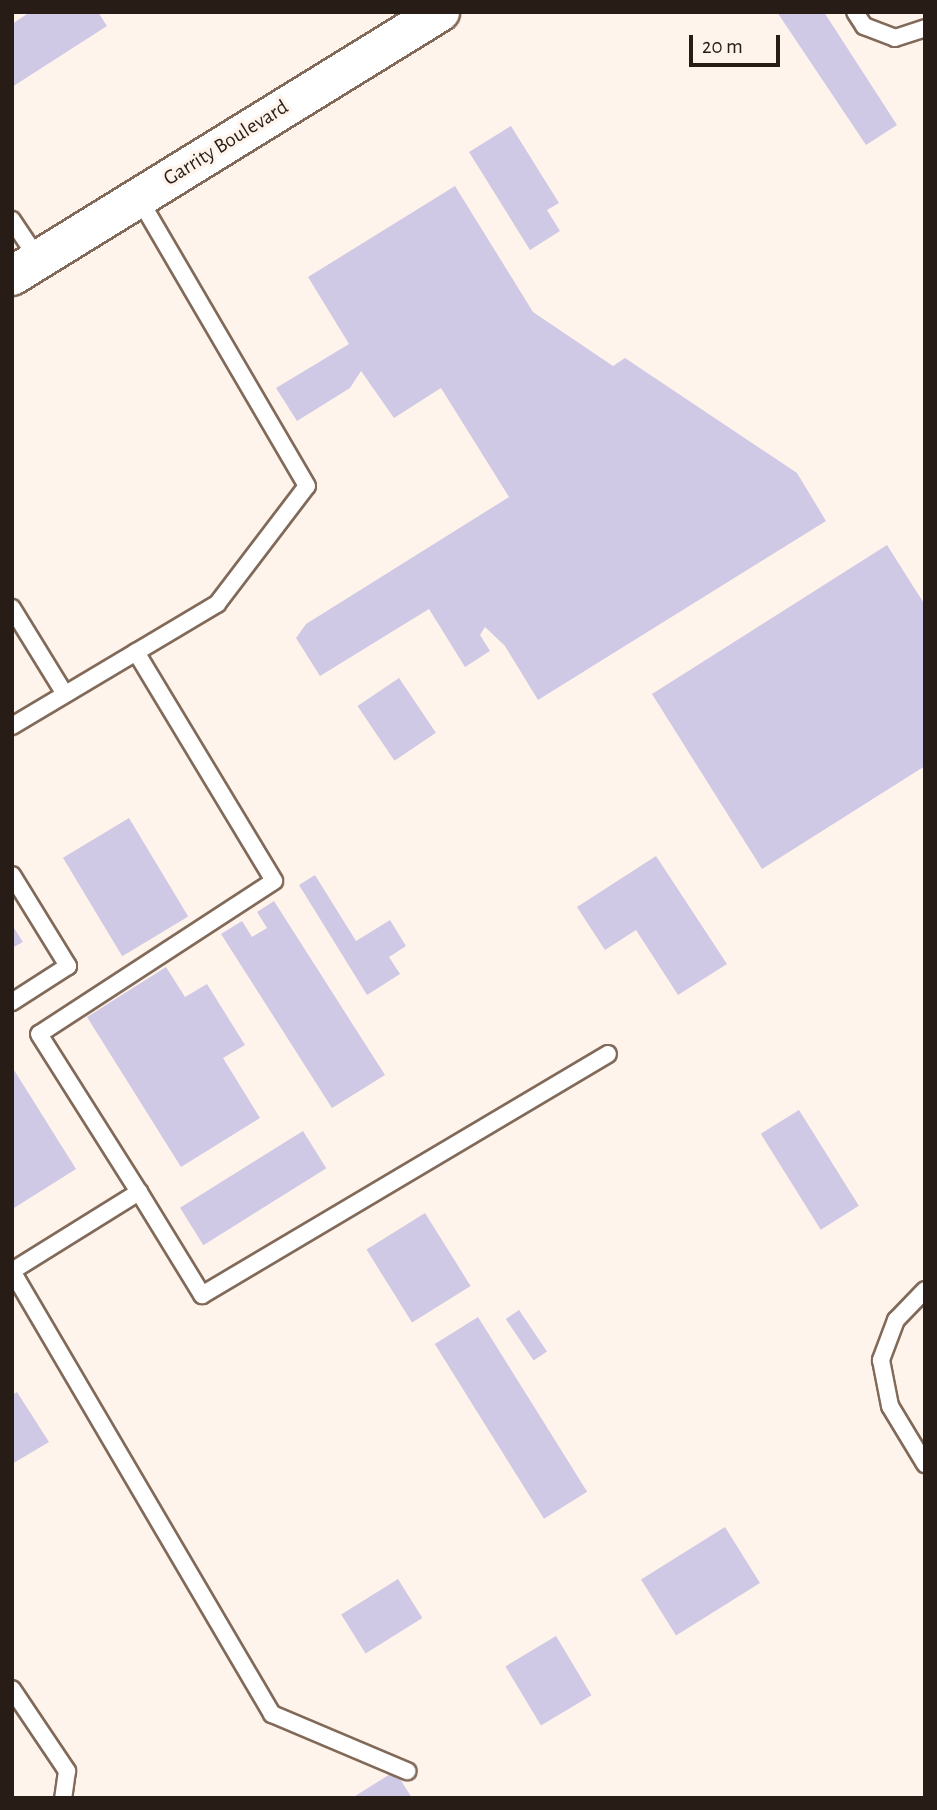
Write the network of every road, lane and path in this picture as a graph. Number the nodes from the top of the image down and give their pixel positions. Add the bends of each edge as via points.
1 (440, 12) edge
2 (855, 12) edge
3 (925, 28) edge
4 (138, 197) junction
5 (12, 220) edge
6 (25, 267) edge
7 (12, 608) edge
8 (136, 652) junction
9 (65, 694) junction
10 (12, 726) edge
11 (12, 875) edge
12 (12, 1002) edge
13 (608, 1054) dead end
14 (139, 1192) junction
15 (12, 1271) edge
16 (925, 1290) edge
17 (19, 1295) edge
18 (925, 1464) edge
19 (12, 1689) edge
20 (407, 1770) dead end
21 (63, 1798) edge

1 - 4 main road, Garrity Boulevard
2 - 3 lane via 864,26 895,38
4 - 6 main road, Garrity Boulevard
4 - 8 lane via 307,486 217,604
5 - 6 lane
7 - 9 lane
8 - 9 lane
8 - 14 lane via 274,881 39,1034
9 - 10 lane
11 - 12 lane via 68,967
13 - 14 lane via 202,1295
14 - 15 lane
15 - 17 lane
16 - 18 lane via 895,1320 881,1360 890,1406
17 - 20 lane via 272,1714
19 - 21 lane via 67,1771

